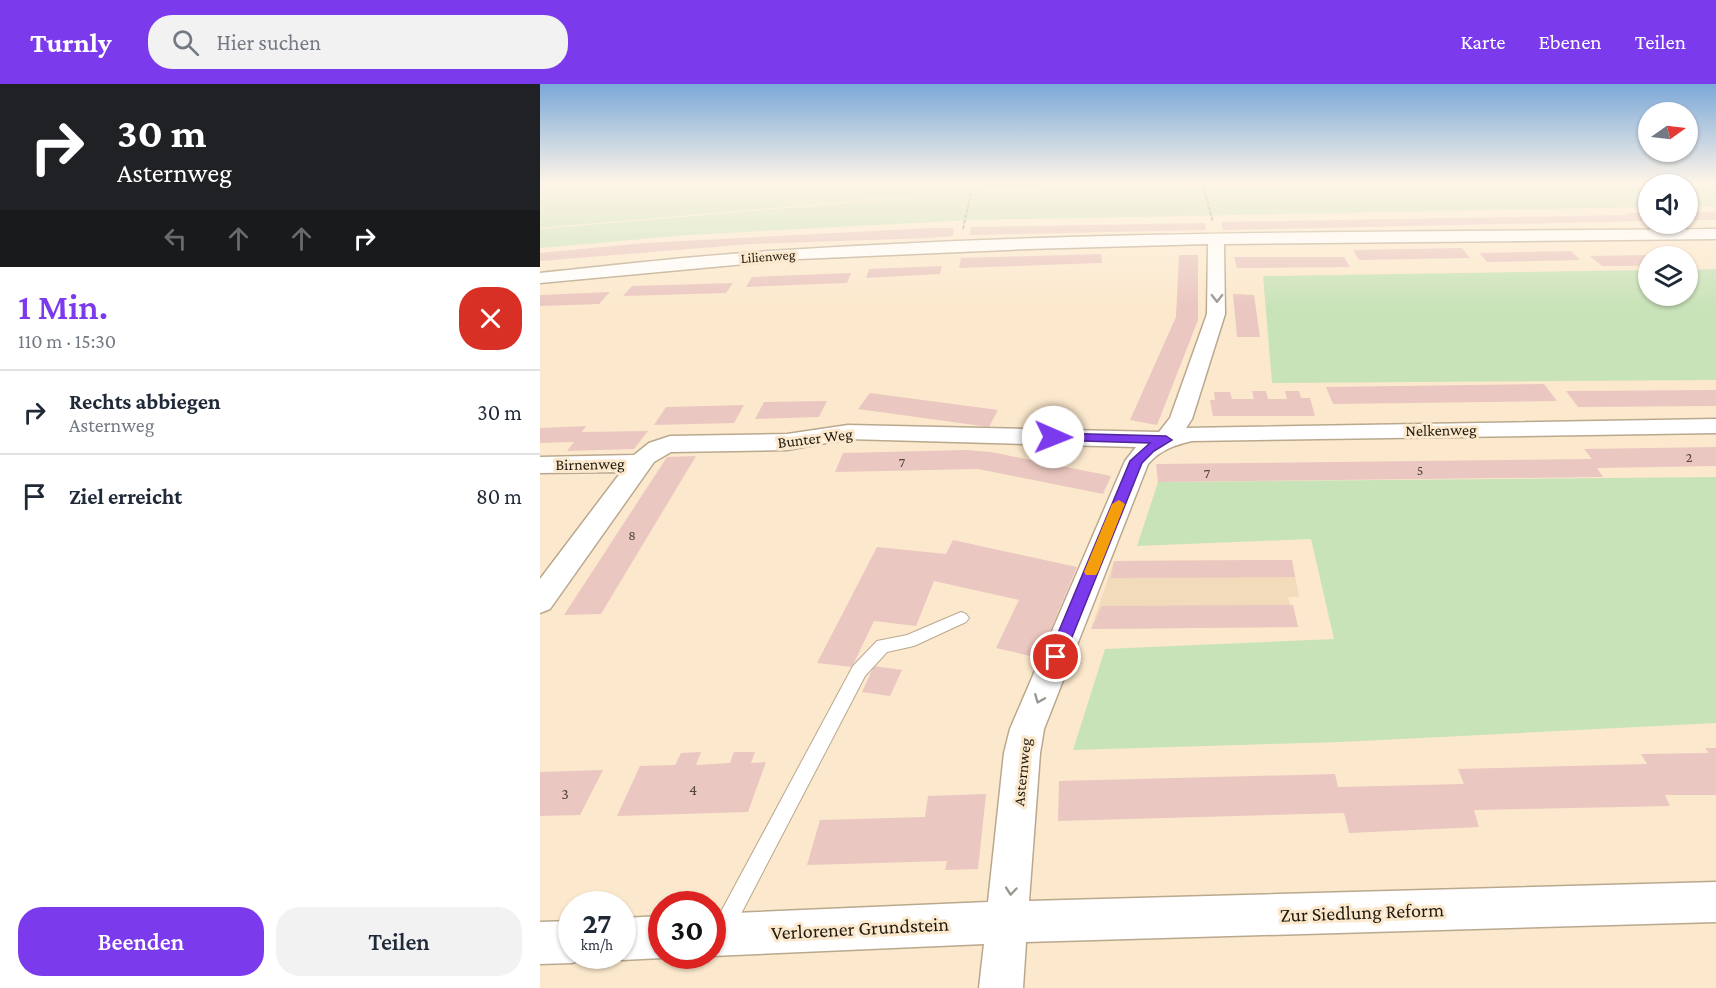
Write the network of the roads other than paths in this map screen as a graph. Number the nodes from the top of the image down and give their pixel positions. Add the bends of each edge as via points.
1 (1716, 234) edge
2 (1216, 239) junction
3 (540, 278) edge
4 (1716, 426) edge
5 (1166, 440) junction
6 (641, 463) junction
7 (540, 465) edge
8 (540, 601) edge
9 (962, 618) dead end
10 (1716, 902) edge
11 (726, 917) edge
12 (1008, 921) junction
13 (726, 935) edge
14 (558, 942) edge
15 (540, 943) edge
16 (1001, 988) edge

1 - 2 street, Lilienweg
2 - 3 street, Lilienweg via 959,246 755,257
2 -> 5 street, Asternweg via 1214,325 1181,420
4 - 5 street, Nelkenweg via 1192,434
5 - 6 street, Bunter Weg via 841,432 787,442 670,444 654,450
5 -> 12 street, Asternweg via 1137,461 1027,729
6 - 7 street, Birnenweg
6 - 8 street, Bunter Weg
9 - 11 lane via 909,641 882,646 859,671
10 - 12 street, Zur Siedlung Reform
12 - 13 street, Verlorener Grundstein
12 - 16 street, Asternweg
14 - 15 street

